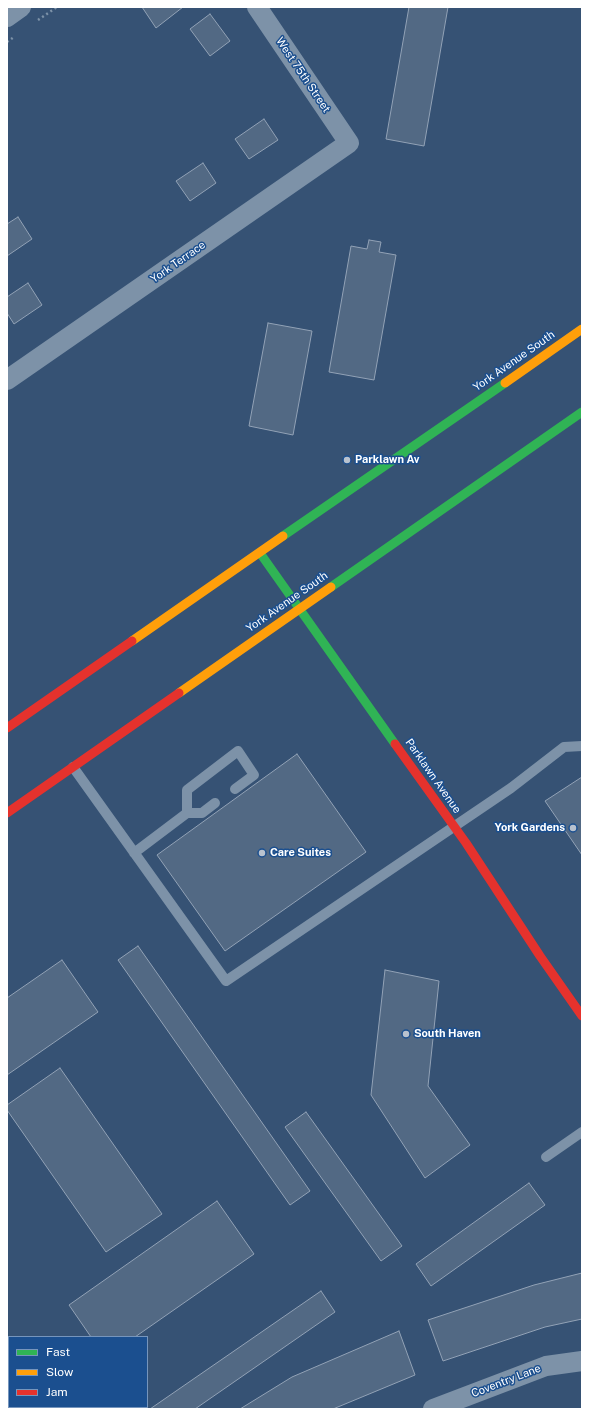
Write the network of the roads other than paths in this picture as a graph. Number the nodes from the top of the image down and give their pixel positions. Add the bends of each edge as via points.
1 (21, 7) edge
2 (257, 7) edge
3 (7, 17) edge
4 (349, 143) joint
5 (582, 329) edge
6 (7, 380) edge
7 (582, 412) edge
8 (260, 553) junction
9 (300, 608) junction
10 (7, 728) edge
11 (582, 746) edge
12 (73, 767) junction
13 (235, 789) dead end
14 (216, 804) dead end
15 (7, 813) edge
16 (187, 813) junction
17 (454, 826) junction
18 (134, 853) junction
19 (582, 1016) edge
20 (582, 1132) edge
21 (546, 1157) dead end
22 (582, 1362) edge
23 (433, 1409) edge

1 - 3 street
2 - 4 street, West 75th Street
4 - 6 street, York Terrace
5 - 8 street, York Avenue South
7 - 9 street, York Avenue South
8 - 9 street, Parklawn Avenue
8 - 10 street, York Avenue South
9 - 12 street, York Avenue South
9 - 17 street, Parklawn Avenue
11 - 17 lane via 564,747 511,788
12 - 15 street, York Avenue South
12 - 18 lane
13 - 16 lane via 254,775 238,751 187,790
14 - 16 lane via 202,813
16 - 18 lane
17 - 18 lane via 226,981
17 - 19 street, Parklawn Avenue
20 - 21 lane
22 - 23 street, Coventry Lane via 546,1366

